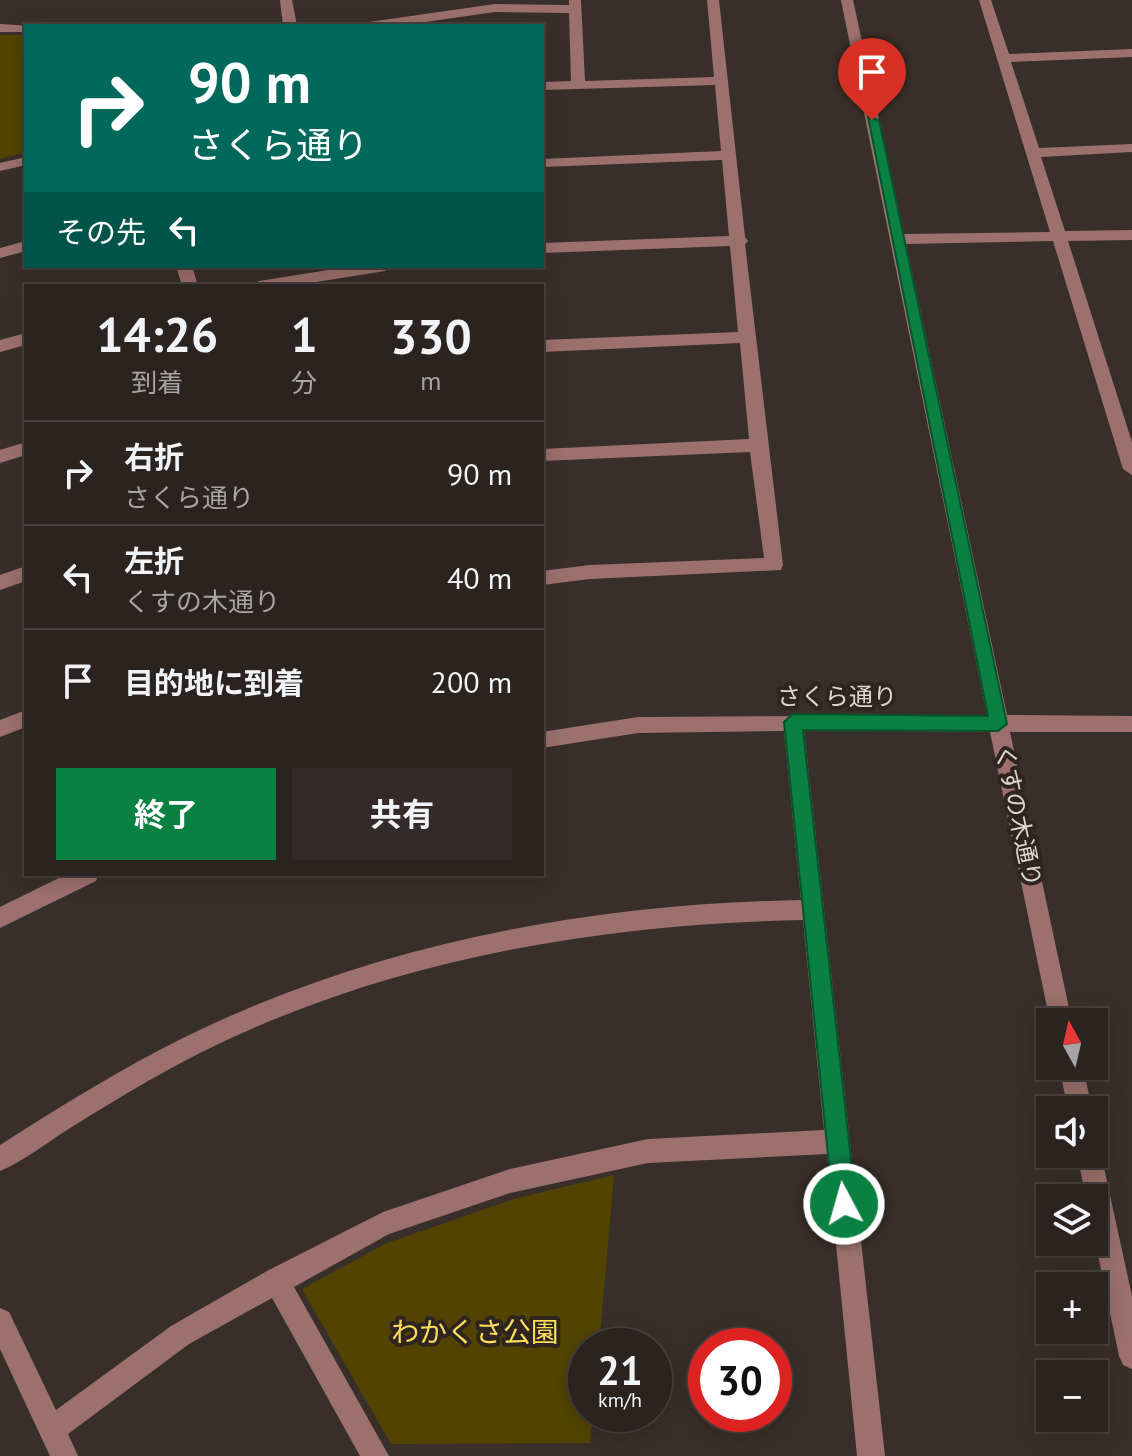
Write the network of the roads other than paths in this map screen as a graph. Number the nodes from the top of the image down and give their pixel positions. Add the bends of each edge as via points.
1 (286, 0) edge
2 (713, 0) edge
3 (847, 0) edge
4 (985, 0) edge
5 (575, 4) edge
6 (290, 24) edge
7 (383, 24) edge
8 (0, 28) edge
9 (24, 28) edge
10 (1132, 53) edge
11 (1004, 58) junction
12 (723, 81) junction
13 (578, 85) junction
14 (544, 86) edge
15 (1132, 148) edge
16 (1032, 153) junction
17 (729, 155) junction
18 (24, 161) edge
19 (544, 163) edge
20 (0, 167) edge
21 (1132, 235) edge
22 (1060, 237) junction
23 (898, 239) junction
24 (740, 241) junction
25 (24, 247) edge
26 (544, 248) edge
27 (0, 253) edge
28 (372, 268) edge
29 (272, 284) edge
30 (747, 337) junction
31 (24, 340) edge
32 (0, 346) edge
33 (544, 346) edge
34 (758, 445) junction
35 (24, 449) edge
36 (544, 455) edge
37 (0, 457) edge
38 (1132, 469) edge
39 (24, 574) edge
40 (544, 578) edge
41 (0, 583) edge
42 (24, 719) edge
43 (793, 722) junction
44 (998, 724) junction
45 (1132, 724) edge
46 (0, 729) edge
47 (544, 740) edge
48 (84, 876) edge
49 (813, 910) junction
50 (0, 918) edge
51 (1058, 1008) edge
52 (838, 1141) junction
53 (0, 1159) edge
54 (1092, 1168) edge
55 (276, 1280) junction
56 (0, 1321) edge
57 (1132, 1356) edge
58 (51, 1430) junction
59 (64, 1456) edge
60 (375, 1456) edge
61 (871, 1456) edge

1 - 6 street
2 - 12 street
3 - 23 street, くすの木通り
4 - 11 street
5 - 7 street via 495,8
5 - 13 street
8 - 9 street
10 - 11 street
11 - 16 street
12 - 13 street
12 - 17 street
13 - 14 street
15 - 16 street
16 - 22 street
17 - 19 street
17 - 24 street
18 - 20 street
21 - 22 street
22 - 23 street
22 - 38 street
23 - 44 street, くすの木通り
24 - 26 street
24 - 30 street
25 - 27 street
28 - 29 street
30 - 33 street
30 - 34 street
31 - 32 street
34 - 36 street
34 - 40 street via 774,565
35 - 37 street
39 - 41 street
42 - 46 street
43 - 44 street, さくら通り
43 - 47 street, さくら通り via 638,725
43 - 49 street
44 - 45 street, さくら通り
44 - 51 street, くすの木通り
48 - 50 street
49 - 52 street
49 - 53 street via 677,914 446,952 220,1032 83,1106
52 - 55 street via 648,1151 510,1181 383,1224
52 - 61 street
54 - 57 street
55 - 58 street via 180,1335
55 - 60 street
56 - 58 street
58 - 59 street

